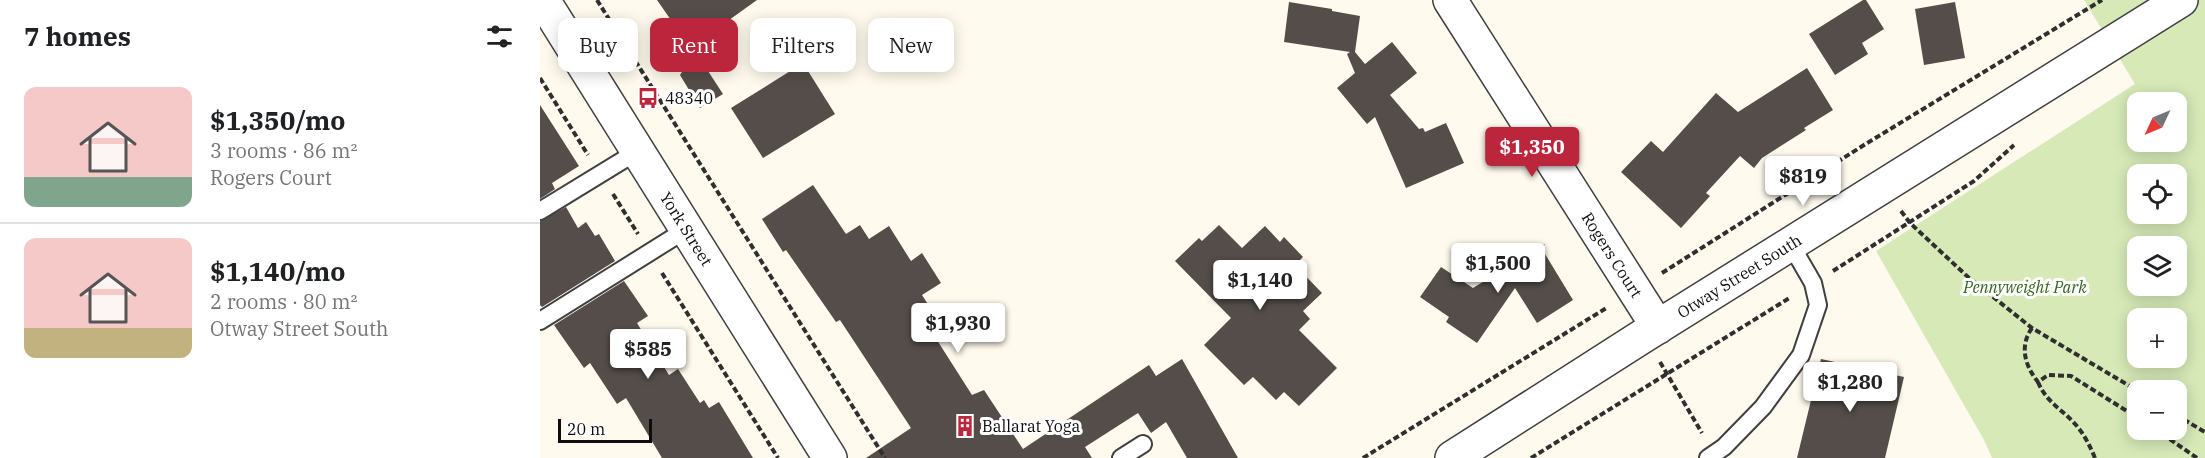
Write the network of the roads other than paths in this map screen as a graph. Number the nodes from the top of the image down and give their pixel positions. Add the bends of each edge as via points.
1 (543, 0) edge
2 (1450, 0) edge
3 (2181, 0) edge
4 (638, 151) junction
5 (540, 212) edge
6 (687, 229) junction
7 (1791, 246) junction
8 (540, 321) edge
9 (1651, 331) junction
10 (1143, 444) dead end
11 (1455, 457) edge
12 (830, 458) edge
13 (1120, 458) edge
14 (1708, 458) edge

1 - 4 street, York Street
2 - 9 street, Rogers Court via 1634,291
3 - 7 street, Otway Street South
4 - 5 lane
4 - 6 street, York Street
6 - 8 lane
6 - 12 street, York Street
7 - 9 street, Otway Street South
7 - 14 lane via 1814,283 1818,305 1801,356 1763,407 1725,447
9 - 11 street, Otway Street South
10 - 13 lane

